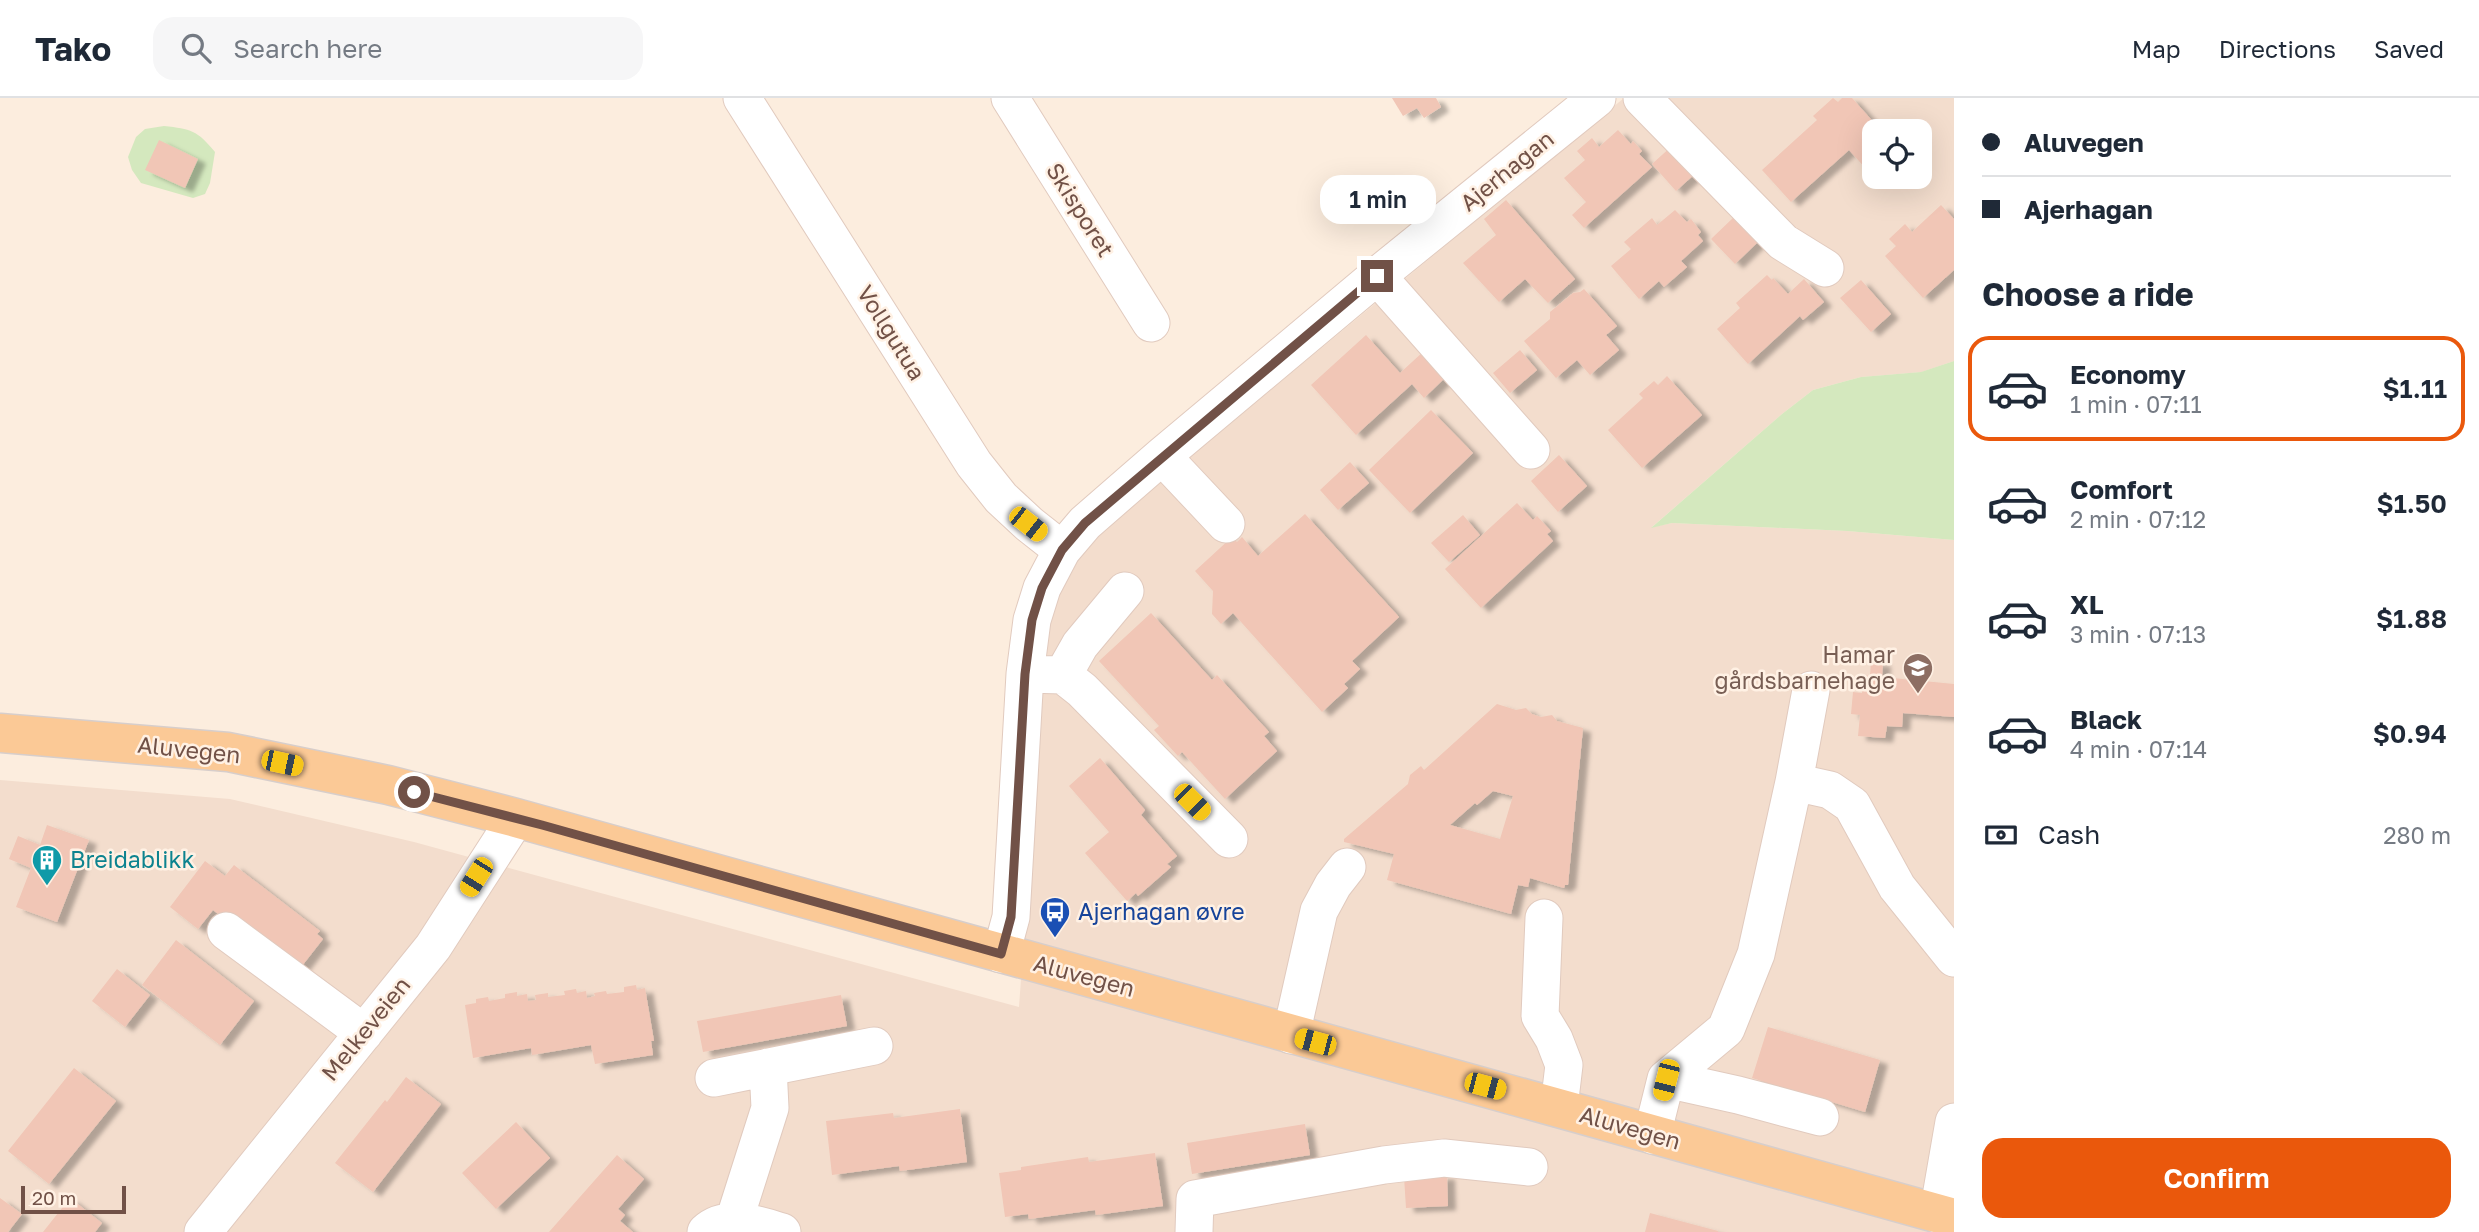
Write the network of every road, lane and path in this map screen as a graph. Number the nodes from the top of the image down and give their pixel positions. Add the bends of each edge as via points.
1 (742, 98) edge
2 (1010, 98) edge
3 (1597, 98) edge
4 (1642, 98) edge
5 (1825, 268) dead end
6 (1377, 276) junction
7 (1151, 323) dead end
8 (1531, 450) dead end
9 (1162, 456) junction
10 (1226, 524) dead end
11 (1062, 550) junction
12 (1125, 591) dead end
13 (1025, 674) junction
14 (1063, 675) junction
15 (1811, 690) dead end
16 (0, 733) edge
17 (1794, 782) junction
18 (516, 818) junction
19 (1229, 838) dead end
20 (1347, 867) dead end
21 (1544, 918) dead end
22 (226, 931) dead end
23 (1001, 954) junction
24 (1954, 957) edge
25 (363, 1033) junction
26 (1291, 1035) junction
27 (874, 1046) dead end
28 (768, 1067) junction
29 (714, 1078) dead end
30 (1666, 1080) junction
31 (1559, 1107) junction
32 (1820, 1116) dead end
33 (1954, 1122) edge
34 (1652, 1135) junction
35 (1529, 1167) dead end
36 (1946, 1216) edge
37 (720, 1227) edge
38 (204, 1232) edge
39 (782, 1232) edge
40 (1194, 1232) edge

1 - 11 street, Vollgutua via 974,464 1001,498
2 - 7 street, Skisporet
3 - 6 street, Ajerhagan
4 - 5 street via 1783,242
6 - 8 street
6 - 9 street, Ajerhagan
9 - 10 street
9 - 11 street, Ajerhagan via 1085,523
11 - 13 street, Ajerhagan via 1032,620
12 - 14 street via 1080,645
13 - 14 street
13 - 23 street, Ajerhagan via 1011,917
14 - 19 street
15 - 17 street
16 - 18 main road, Aluvegen via 228,752 388,785
17 - 24 street via 1830,790 1852,805 1897,887
17 - 30 street via 1756,954 1726,1029
18 - 23 main road, Aluvegen
18 - 25 street, Melkeveien via 433,947
20 - 26 street via 1318,911
21 - 31 street via 1540,1016 1564,1065
22 - 25 street
23 - 26 main road, Aluvegen
25 - 38 street, Melkeveien
26 - 31 main road, Aluvegen
27 - 28 street
28 - 29 street
28 - 37 street via 770,1108
30 - 32 street
30 - 34 street
31 - 34 main road, Aluvegen
33 - 36 street
34 - 36 main road, Aluvegen
35 - 40 street via 1444,1158 1195,1199
37 - 39 street

